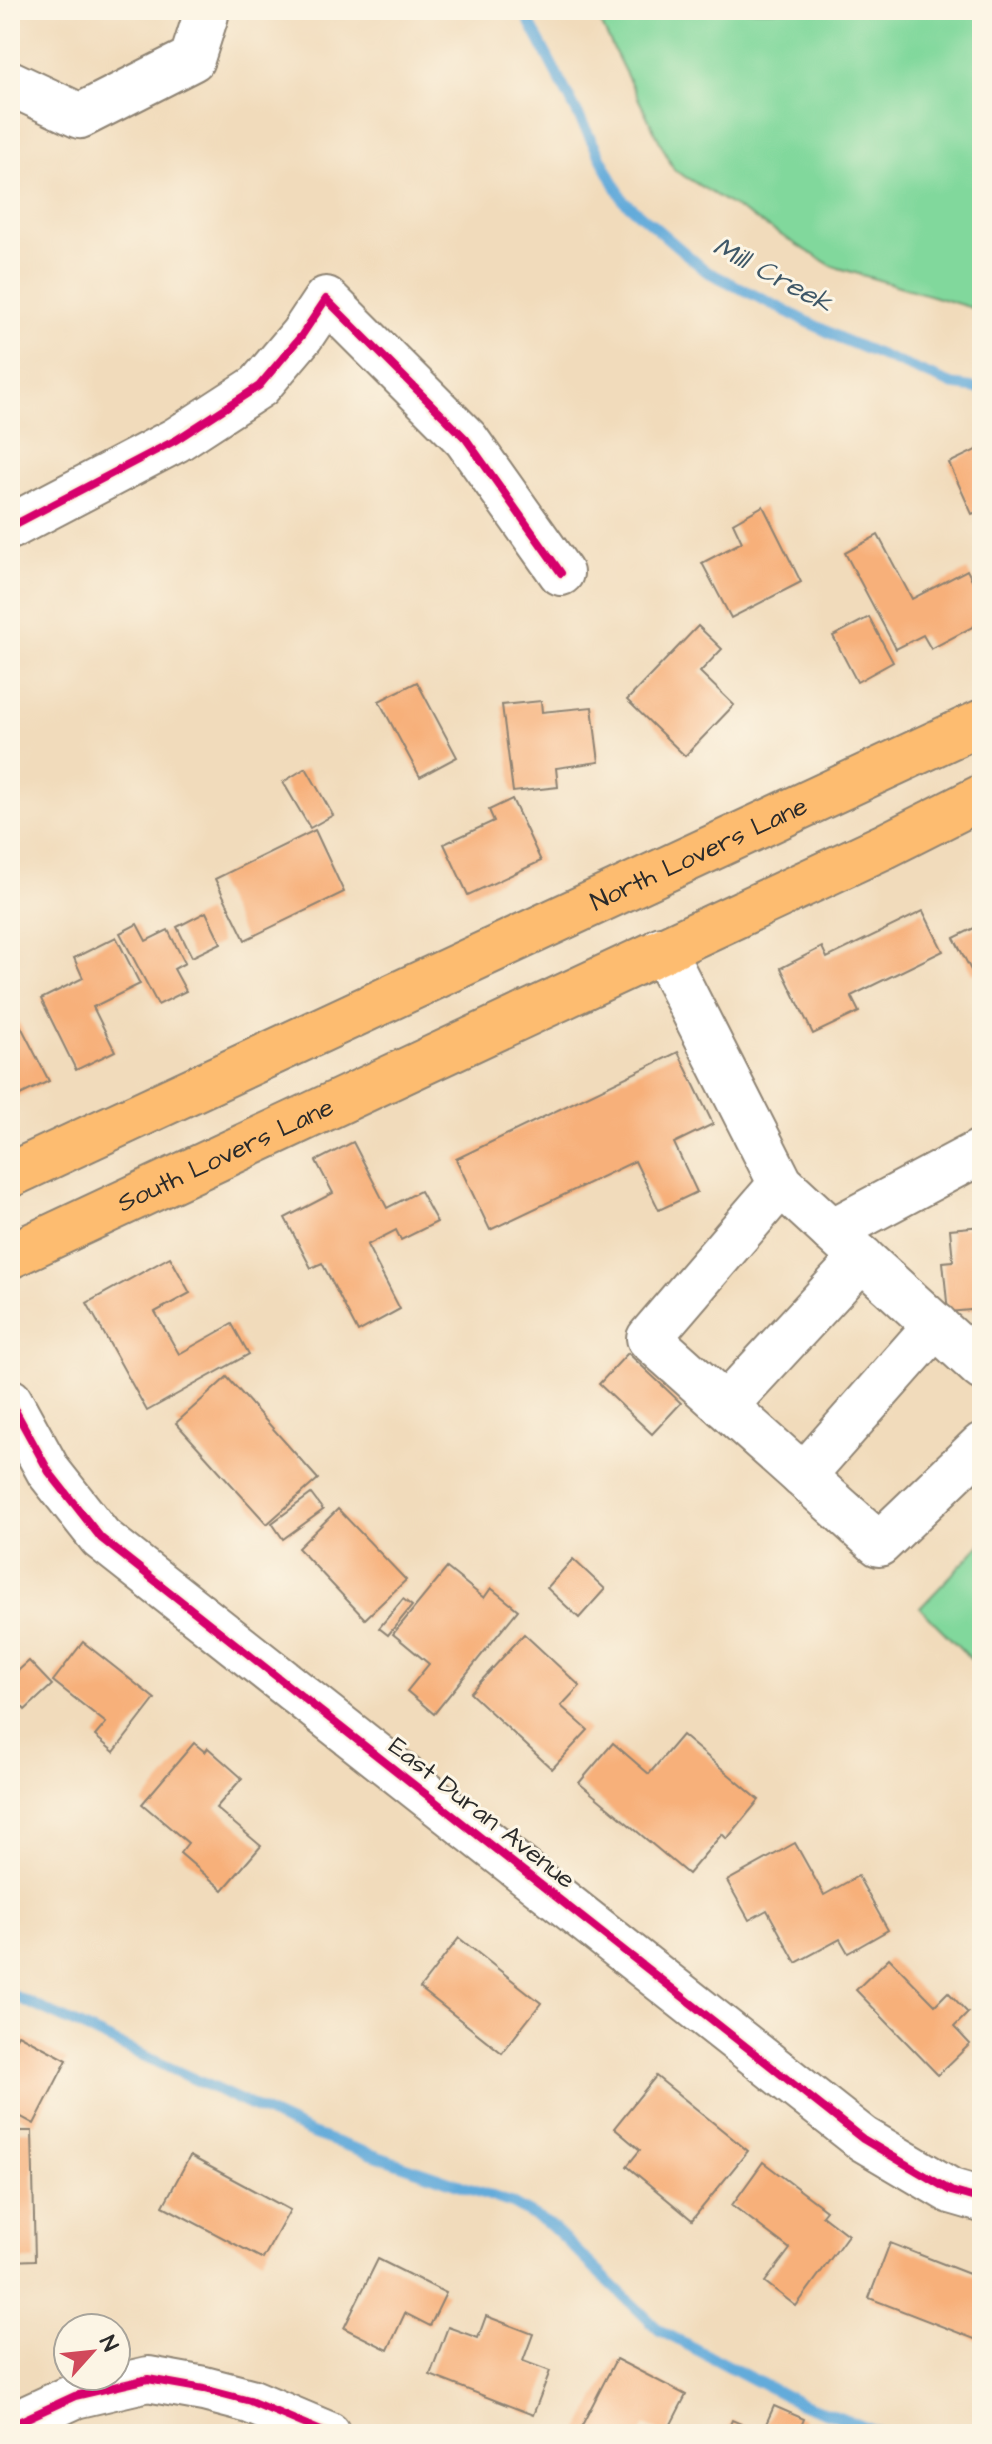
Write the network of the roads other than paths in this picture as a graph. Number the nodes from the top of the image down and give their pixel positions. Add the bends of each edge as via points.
1 (208, 12) edge
2 (10, 83) edge
3 (10, 527) edge
4 (561, 573) dead end
5 (982, 722) edge
6 (982, 797) edge
7 (662, 949) junction
8 (982, 1151) edge
9 (10, 1175) edge
10 (781, 1184) junction
11 (847, 1245) junction
12 (10, 1256) edge
13 (936, 1325) junction
14 (982, 1368) edge
15 (10, 1401) edge
16 (725, 1406) junction
17 (982, 1445) edge
18 (803, 1476) junction
19 (982, 2200) edge
20 (10, 2426) edge
21 (328, 2434) edge

1 - 2 street via 192,59 80,116
3 - 4 street via 176,440 259,386 326,299 466,439
5 - 9 main road, North Lovers Lane
6 - 7 main road
7 - 10 street
7 - 12 main road, South Lovers Lane
8 - 11 street
10 - 11 street
10 - 16 street via 649,1338
11 - 13 street
11 - 16 street
13 - 14 street
13 - 18 street
15 - 19 street, East Duran Avenue via 49,1472 101,1538 863,2139 951,2191
16 - 18 street
17 - 18 street via 879,1544
20 - 21 street via 75,2396 148,2379 250,2401

